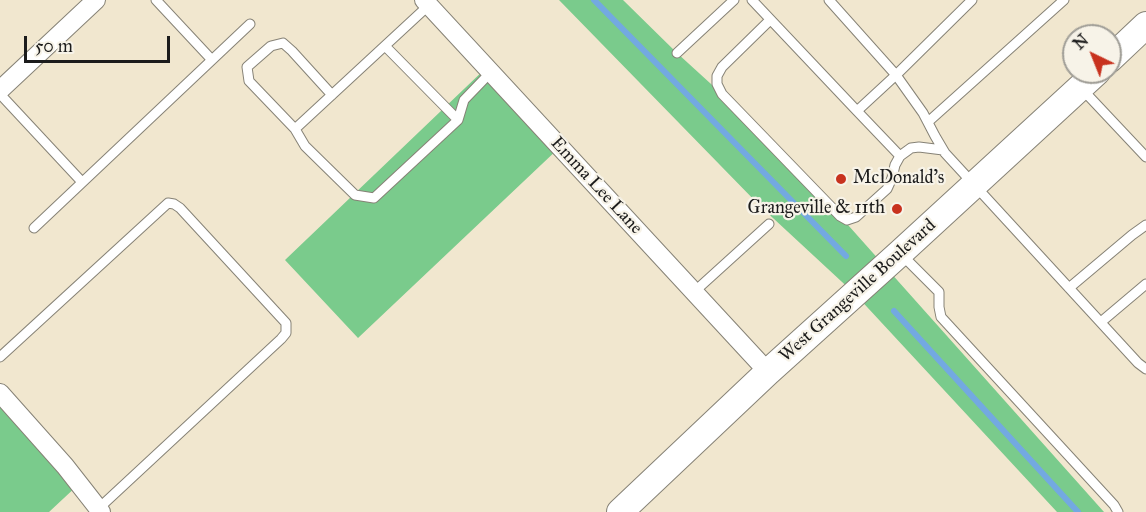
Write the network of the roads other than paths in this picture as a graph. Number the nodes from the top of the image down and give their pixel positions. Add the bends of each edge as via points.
1 (96, 0) edge
2 (156, 0) edge
3 (734, 0) edge
4 (752, 0) edge
5 (829, 0) edge
6 (972, 0) edge
7 (1064, 0) edge
8 (427, 2) edge
9 (770, 20) junction
10 (250, 24) dead end
11 (1141, 34) edge
12 (385, 46) junction
13 (1122, 49) edge
14 (677, 53) dead end
15 (212, 60) junction
16 (491, 72) junction
17 (896, 75) junction
18 (1084, 84) edge
19 (1091, 84) edge
20 (0, 92) edge
21 (332, 94) junction
22 (857, 111) junction
23 (458, 120) junction
24 (928, 122) junction
25 (295, 129) junction
26 (943, 150) junction
27 (900, 156) junction
28 (1146, 157) edge
29 (82, 182) junction
30 (975, 185) junction
31 (769, 224) dead end
32 (1146, 225) edge
33 (34, 228) dead end
34 (900, 253) junction
35 (1146, 284) edge
36 (1069, 288) junction
37 (694, 292) junction
38 (1101, 322) junction
39 (0, 357) edge
40 (1146, 369) edge
41 (768, 372) junction
42 (0, 393) edge
43 (100, 511) edge
44 (620, 512) edge
45 (1118, 512) edge

1 - 20 street
2 - 15 lane
3 - 14 lane
4 - 9 lane
5 - 17 lane
6 - 17 lane
7 - 24 lane
8 - 12 lane
8 - 16 street, Emma Lee Lane
9 - 22 lane
9 - 27 lane via 717,76 717,84 730,102 847,220 856,217 887,189
10 - 15 lane
11 - 13 main road
12 - 21 lane
12 - 23 lane
15 - 29 lane
16 - 23 lane via 464,100
16 - 37 street, Emma Lee Lane
17 - 22 lane
17 - 24 lane
18 - 30 main road, West Grangeville Boulevard
19 - 28 lane
20 - 29 lane
21 - 25 lane
21 - 25 lane via 283,44 271,46 247,67 249,81
22 - 27 lane
23 - 25 lane via 374,198 354,195 305,146
24 - 26 lane
26 - 27 lane via 911,148
26 - 30 lane
29 - 33 lane
30 - 34 main road, West Grangeville Boulevard
30 - 36 lane
31 - 37 lane
32 - 36 lane
34 - 41 main road, West Grangeville Boulevard
34 - 45 lane via 939,292 941,316
35 - 38 lane
36 - 38 lane
37 - 41 street, Emma Lee Lane
38 - 40 lane
39 - 43 lane via 168,203 180,208 286,323 281,339
41 - 44 main road, West Grangeville Boulevard
42 - 43 street

